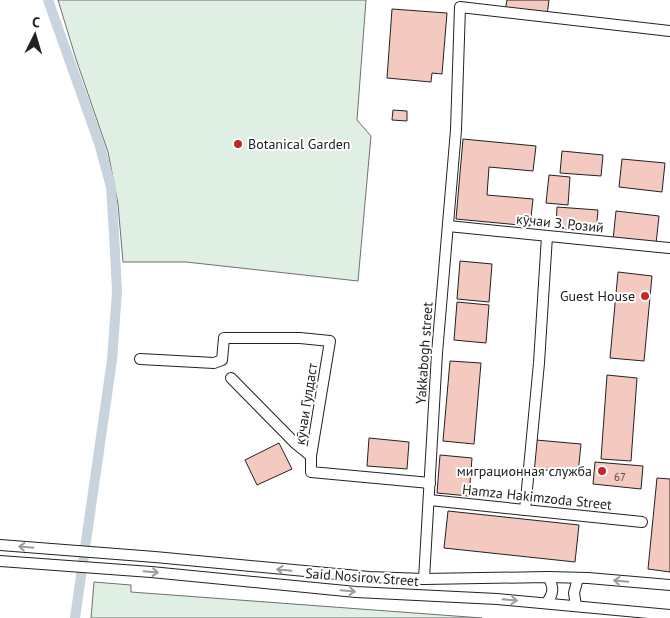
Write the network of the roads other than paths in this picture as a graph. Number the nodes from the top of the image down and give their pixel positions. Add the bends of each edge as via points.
1 (670, 31) edge
2 (448, 226) junction
3 (548, 236) junction
4 (669, 248) edge
5 (140, 359) dead end
6 (232, 378) dead end
7 (311, 456) junction
8 (430, 483) junction
9 (429, 500) junction
10 (525, 510) junction
11 (642, 522) dead end
12 (0, 545) edge
13 (0, 561) edge
14 (319, 574) junction
15 (548, 577) junction
16 (578, 578) junction
17 (424, 579) junction
18 (670, 585) edge
19 (317, 589) junction
20 (546, 603) junction
21 (576, 606) junction
22 (670, 615) edge

1 - 2 street, Yakkabogh street via 460,7 456,130
2 - 3 street, кӯчаи З. Розий
2 - 8 street, Yakkabogh street
3 - 4 street, кӯчаи З. Розий
3 - 10 street
5 - 7 street, кӯчаи Гулдаст via 214,363 222,360 224,338 330,341
6 - 7 street
7 - 8 street, кӯчаи Гулдаст via 310,472
8 - 9 street, Yakkabogh street
9 - 10 street, Hamza Hakimzoda Street
9 - 17 street, Yakkabogh street
10 - 11 street, Hamza Hakimzoda Street
14 -> 12 street, Said Nosirov Street
13 -> 19 street, Said Nosirov Street
14 - 17 street, Said Nosirov Street
14 - 19 street
15 - 16 street, Said Nosirov Street
15 - 17 street, Said Nosirov Street
15 - 20 street via 553,590
18 -> 16 street, Said Nosirov Street
16 - 21 street via 574,592
19 -> 20 street, Said Nosirov Street
20 - 21 street, Said Nosirov Street
21 - 22 street, Said Nosirov Street

